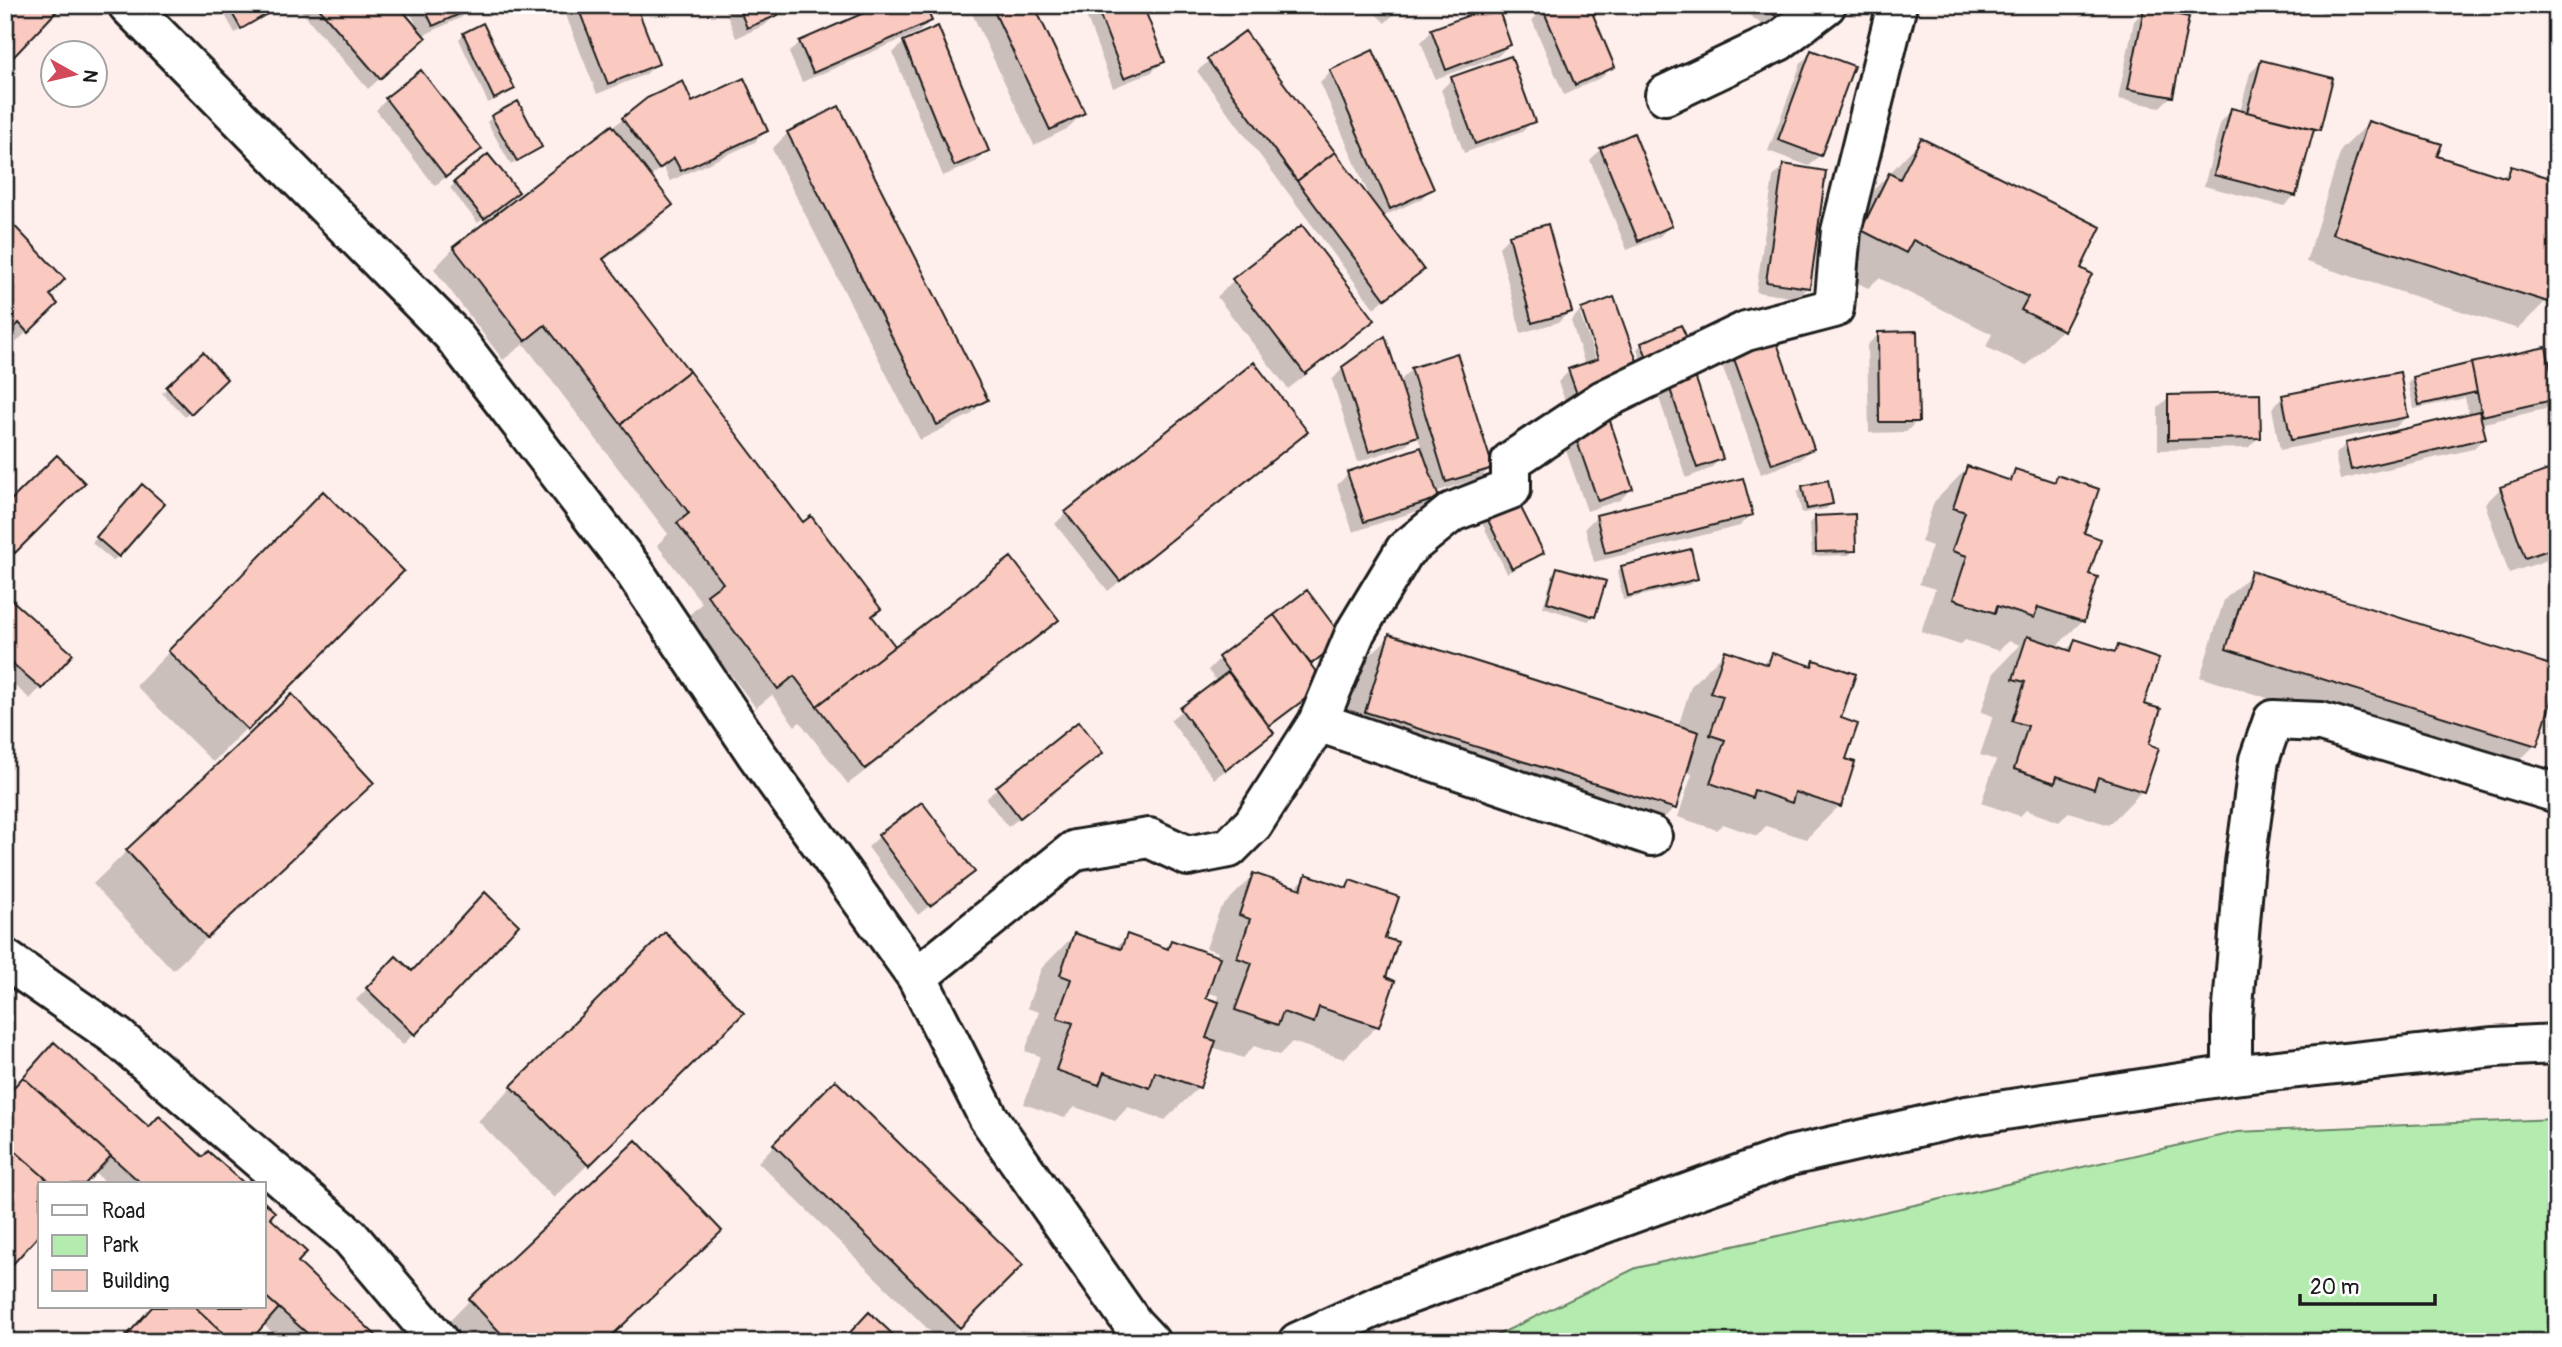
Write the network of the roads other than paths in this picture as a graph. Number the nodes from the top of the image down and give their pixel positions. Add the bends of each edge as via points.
1 (1826, 5) edge
2 (1896, 5) edge
3 (137, 7) edge
4 (1665, 95) dead end
5 (1318, 722) junction
6 (2557, 793) edge
7 (1652, 836) dead end
8 (5, 959) edge
9 (917, 977) junction
10 (2557, 1045) edge
11 (2232, 1075) junction
12 (439, 1342) edge
13 (1150, 1342) edge
14 (1298, 1342) edge

1 - 4 main road via 1779,41
2 - 5 main road via 1841,231 1834,308 1746,331 1603,400 1511,461 1511,488 1452,512 1405,551 1356,631
3 - 9 main road via 452,334 631,567 757,755
5 - 7 main road
5 - 9 main road via 1253,824 1229,848 1188,856 1149,838 1075,850
6 - 11 main road via 2321,722 2273,720 2259,760 2245,863
8 - 12 main road via 116,1037 350,1237
9 - 13 main road via 988,1117
10 - 11 main road via 2494,1047
11 - 14 main road via 1966,1116 1790,1156 1382,1304

